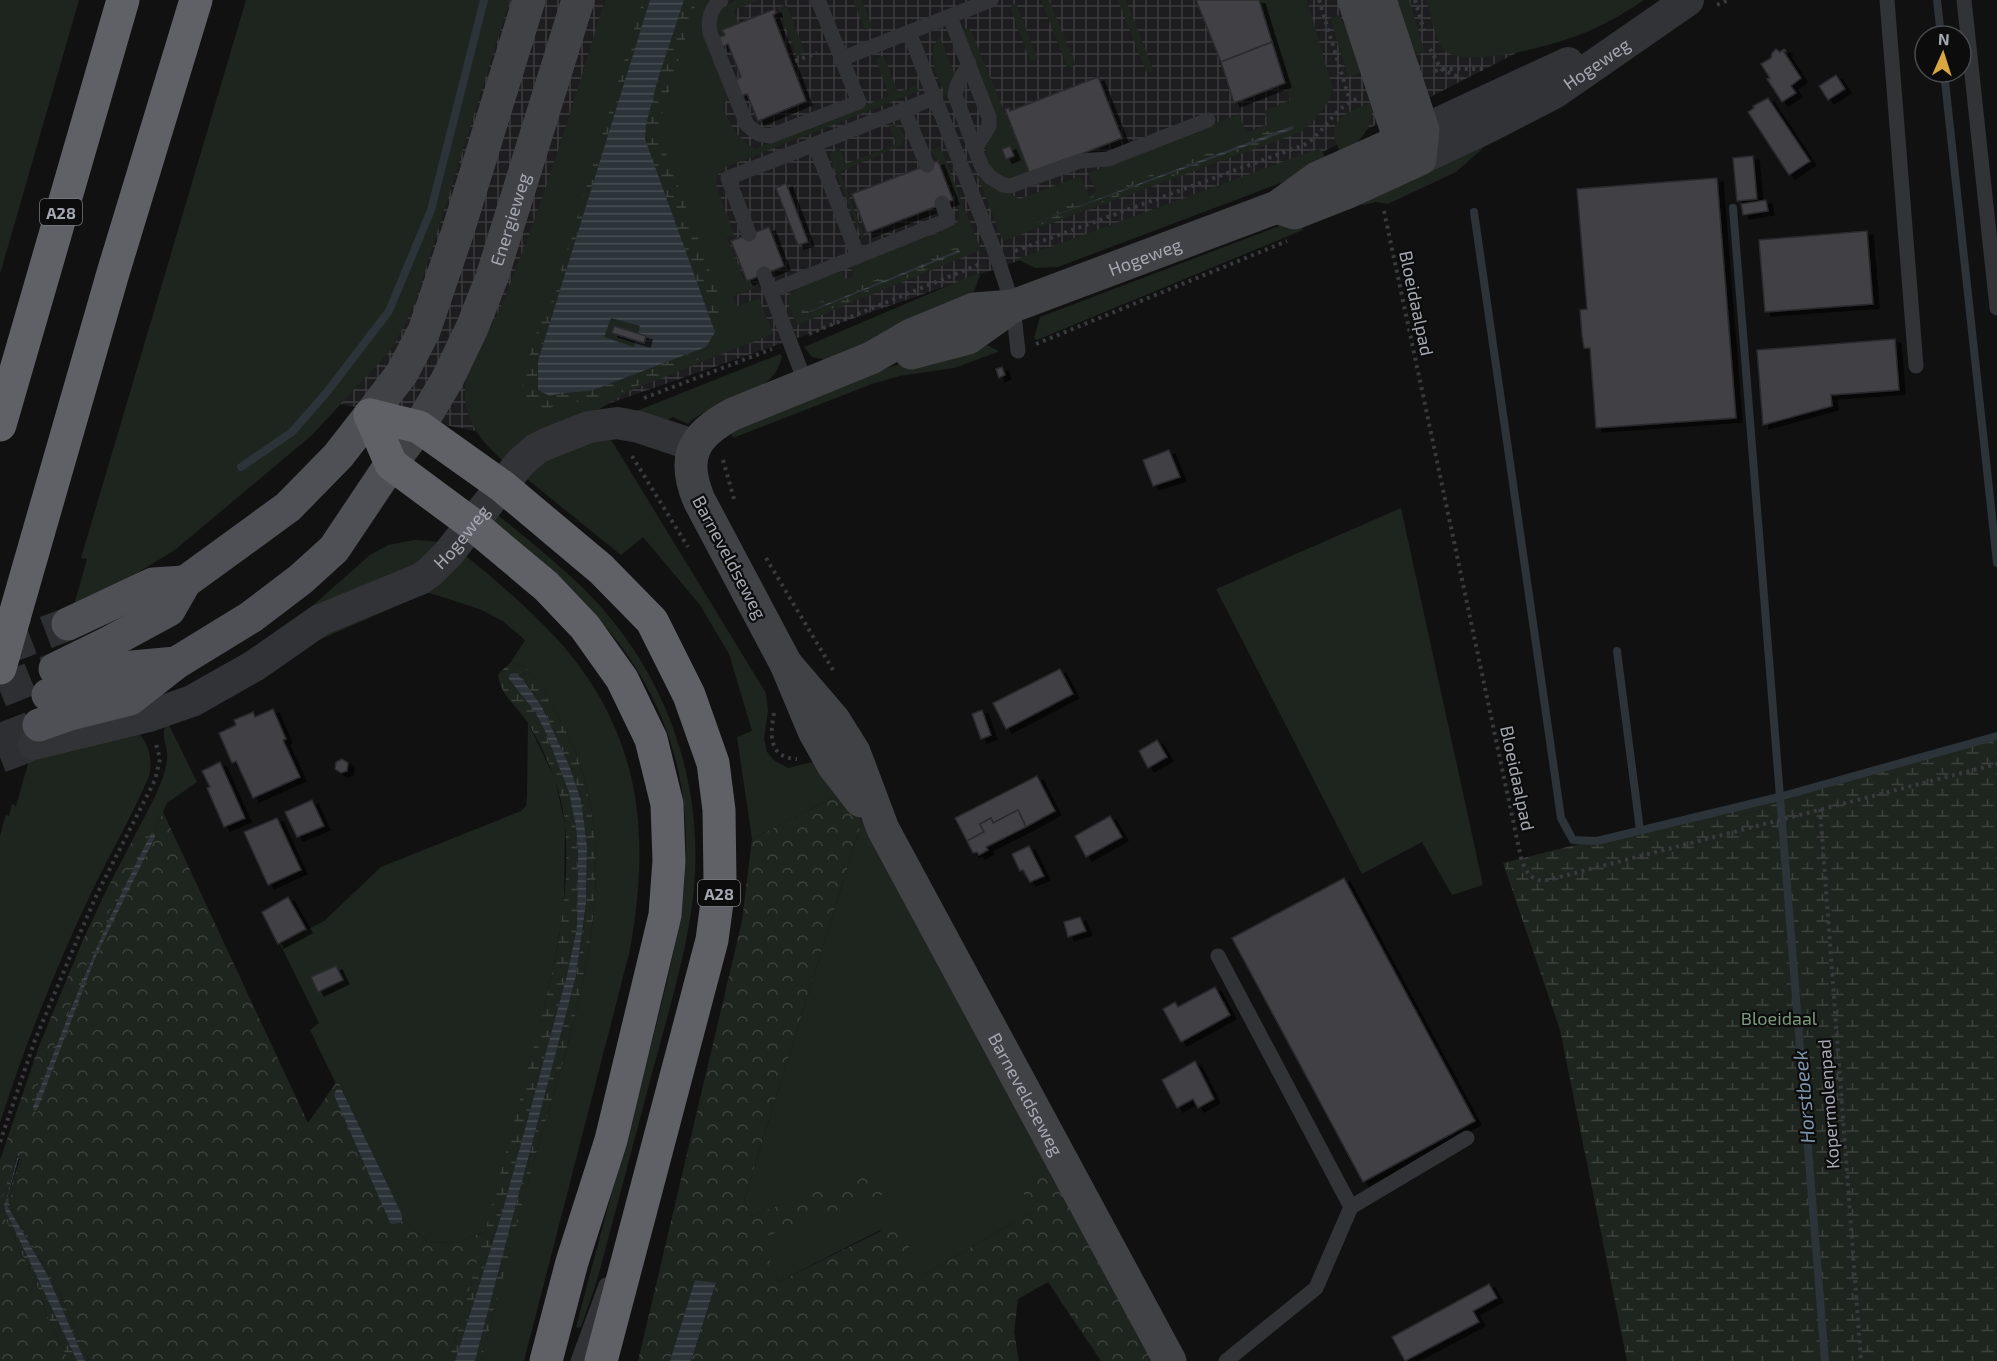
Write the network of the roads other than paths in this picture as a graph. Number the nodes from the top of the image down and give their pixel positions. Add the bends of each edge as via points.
1 (123, 0) edge
2 (196, 0) edge
3 (529, 0) edge
4 (578, 0) edge
5 (721, 0) edge
6 (818, 0) edge
7 (991, 0) edge
8 (1354, 0) edge
9 (1380, 0) edge
10 (1688, 0) edge
11 (1887, 0) edge
12 (1964, 0) edge
13 (950, 17) junction
14 (909, 32) junction
15 (841, 59) junction
16 (969, 63) junction
17 (1395, 87) junction
18 (934, 98) junction
19 (904, 110) junction
20 (1208, 120) dead end
21 (1415, 143) junction
22 (814, 145) junction
23 (975, 149) junction
24 (927, 165) dead end
25 (942, 203) dead end
26 (749, 234) dead end
27 (858, 256) junction
28 (764, 274) dead end
29 (771, 291) junction
30 (1013, 306) junction
31 (1997, 308) edge
32 (1018, 351) dead end
33 (1916, 366) dead end
34 (806, 384) junction
35 (370, 415) junction
36 (0, 425) edge
37 (419, 427) junction
38 (710, 450) junction
39 (391, 464) junction
40 (502, 486) junction
41 (471, 524) junction
42 (185, 582) junction
43 (68, 624) tunnel mouth
44 (0, 668) edge
45 (44, 708) junction
46 (1218, 956) dead end
47 (1467, 1138) dead end
48 (1351, 1207) junction
49 (632, 1241) junction
50 (546, 1361) edge
51 (578, 1361) edge
52 (601, 1361) edge
53 (1170, 1361) edge
54 (1226, 1361) edge

1 - 36 highway, A28
2 - 44 highway, bridge
3 - 35 street via 424,331 402,373
4 - 37 street, Energieweg via 492,277 447,381
5 - 15 lane via 711,12 710,33 743,117 759,134 770,136 859,102
6 - 15 lane
7 - 13 lane
8 - 17 street
9 - 17 street
10 - 21 street, Hogeweg via 1554,93 1488,127
11 - 33 lane
12 - 31 lane
13 - 14 lane
13 - 16 lane
14 - 15 lane
14 - 18 lane
16 - 23 lane via 955,95
16 - 23 lane via 990,122
17 - 21 street
18 - 19 lane
18 - 30 lane
19 - 22 lane
19 - 24 lane
20 - 23 lane via 1108,159 1080,161 1010,186 990,177
21 - 30 street, Hogeweg via 1317,178 1277,207
22 - 26 lane via 728,178
22 - 27 lane
25 - 27 lane via 948,220
27 - 29 lane
28 - 29 lane
29 - 34 lane
30 - 32 lane
30 - 34 street, Hogeweg via 974,309
34 - 38 street, Hogeweg via 715,423 703,433
35 - 37 highway
35 - 39 highway
35 - 42 main road via 338,456 288,507
37 - 39 street
37 - 40 highway, A28
38 - 40 street, Hogeweg via 639,427 617,423 589,427 536,449
38 - 53 street, Barneveldseweg via 691,462 694,487 786,664 814,731 833,765 883,829
39 - 41 highway
39 - 45 main road via 334,549 251,617 176,663 132,667
40 - 41 street, Hogeweg
40 - 49 highway, A28 via 601,569 652,621 689,695 713,763 719,810 720,880 712,940
41 - 45 street, Hogeweg via 448,554 420,579 320,620 254,666 173,709 149,716
41 - 50 highway via 546,586 585,627 622,679 651,739 667,804 669,861 665,915 611,1140
42 - 43 main road via 153,584
42 - 45 main road via 169,610 110,642
46 - 48 lane
47 - 48 lane
48 - 54 lane via 1317,1288
49 - 51 lane via 607,1282
49 - 52 highway, A28

